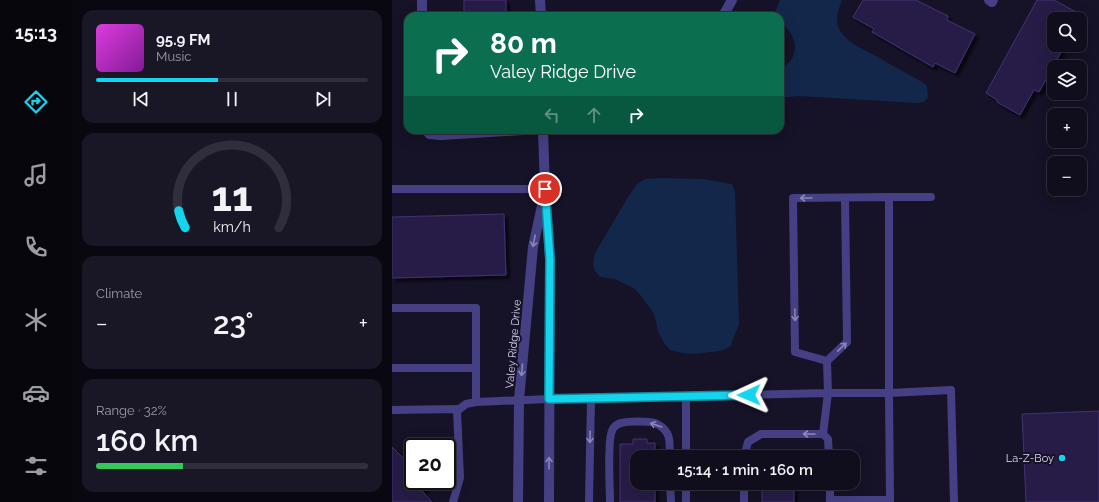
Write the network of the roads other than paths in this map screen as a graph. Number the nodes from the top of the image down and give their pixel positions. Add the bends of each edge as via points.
1 (422, 0) edge
2 (540, 0) edge
3 (732, 0) edge
4 (989, 0) edge
5 (993, 0) edge
6 (422, 12) edge
7 (541, 12) edge
8 (725, 12) edge
9 (428, 134) edge
10 (473, 134) edge
11 (543, 134) edge
12 (392, 189) edge
13 (545, 189) junction
14 (889, 197) junction
15 (931, 197) dead end
16 (845, 198) junction
17 (392, 308) edge
18 (827, 361) junction
19 (392, 368) edge
20 (476, 368) junction
21 (828, 393) junction
22 (889, 393) junction
23 (686, 396) junction
24 (591, 398) junction
25 (549, 399) junction
26 (520, 400) junction
27 (476, 402) junction
28 (458, 409) junction
29 (392, 410) edge
30 (823, 434) junction
31 (670, 450) edge
32 (686, 450) edge
33 (746, 450) edge
34 (829, 450) edge
35 (670, 490) edge
36 (686, 490) edge
37 (744, 490) edge
38 (830, 490) edge
39 (830, 501) edge
40 (890, 501) edge
41 (453, 502) edge
42 (518, 502) edge
43 (549, 502) edge
44 (589, 502) edge
45 (610, 502) edge
46 (671, 502) edge
47 (686, 502) edge
48 (744, 502) edge
49 (954, 502) edge

1 - 6 street
2 - 7 street
3 - 8 street
4 - 5 street
9 - 10 lane
11 - 13 street, Valey Ridge Drive
12 - 13 lane
13 - 25 street, Valey Ridge Drive via 550,259
13 -> 26 street, Valey Ridge Drive via 533,247
14 - 15 lane
14 - 16 lane
14 - 22 lane
18 -> 16 lane via 847,342
16 -> 18 lane via 793,198 795,352
17 - 20 lane via 476,308
18 - 21 lane
19 - 20 lane
20 - 27 lane
21 - 22 lane
21 - 23 lane
21 - 30 lane
22 - 40 lane
22 - 49 lane via 951,390
23 - 24 lane
23 - 32 lane
24 - 25 lane
24 -> 44 lane
25 - 26 lane
43 -> 25 street, Valey Ridge Drive
26 - 27 lane
26 - 42 street, Valey Ridge Drive
27 - 28 lane
28 - 29 lane
28 - 41 lane via 460,478
30 -> 33 lane via 761,434 748,442
30 - 34 lane via 828,439
31 -> 45 lane via 667,433 654,423 619,423 614,426 610,443
35 - 46 lane
36 - 47 lane
37 - 48 lane
38 - 39 lane
39 - 40 lane

